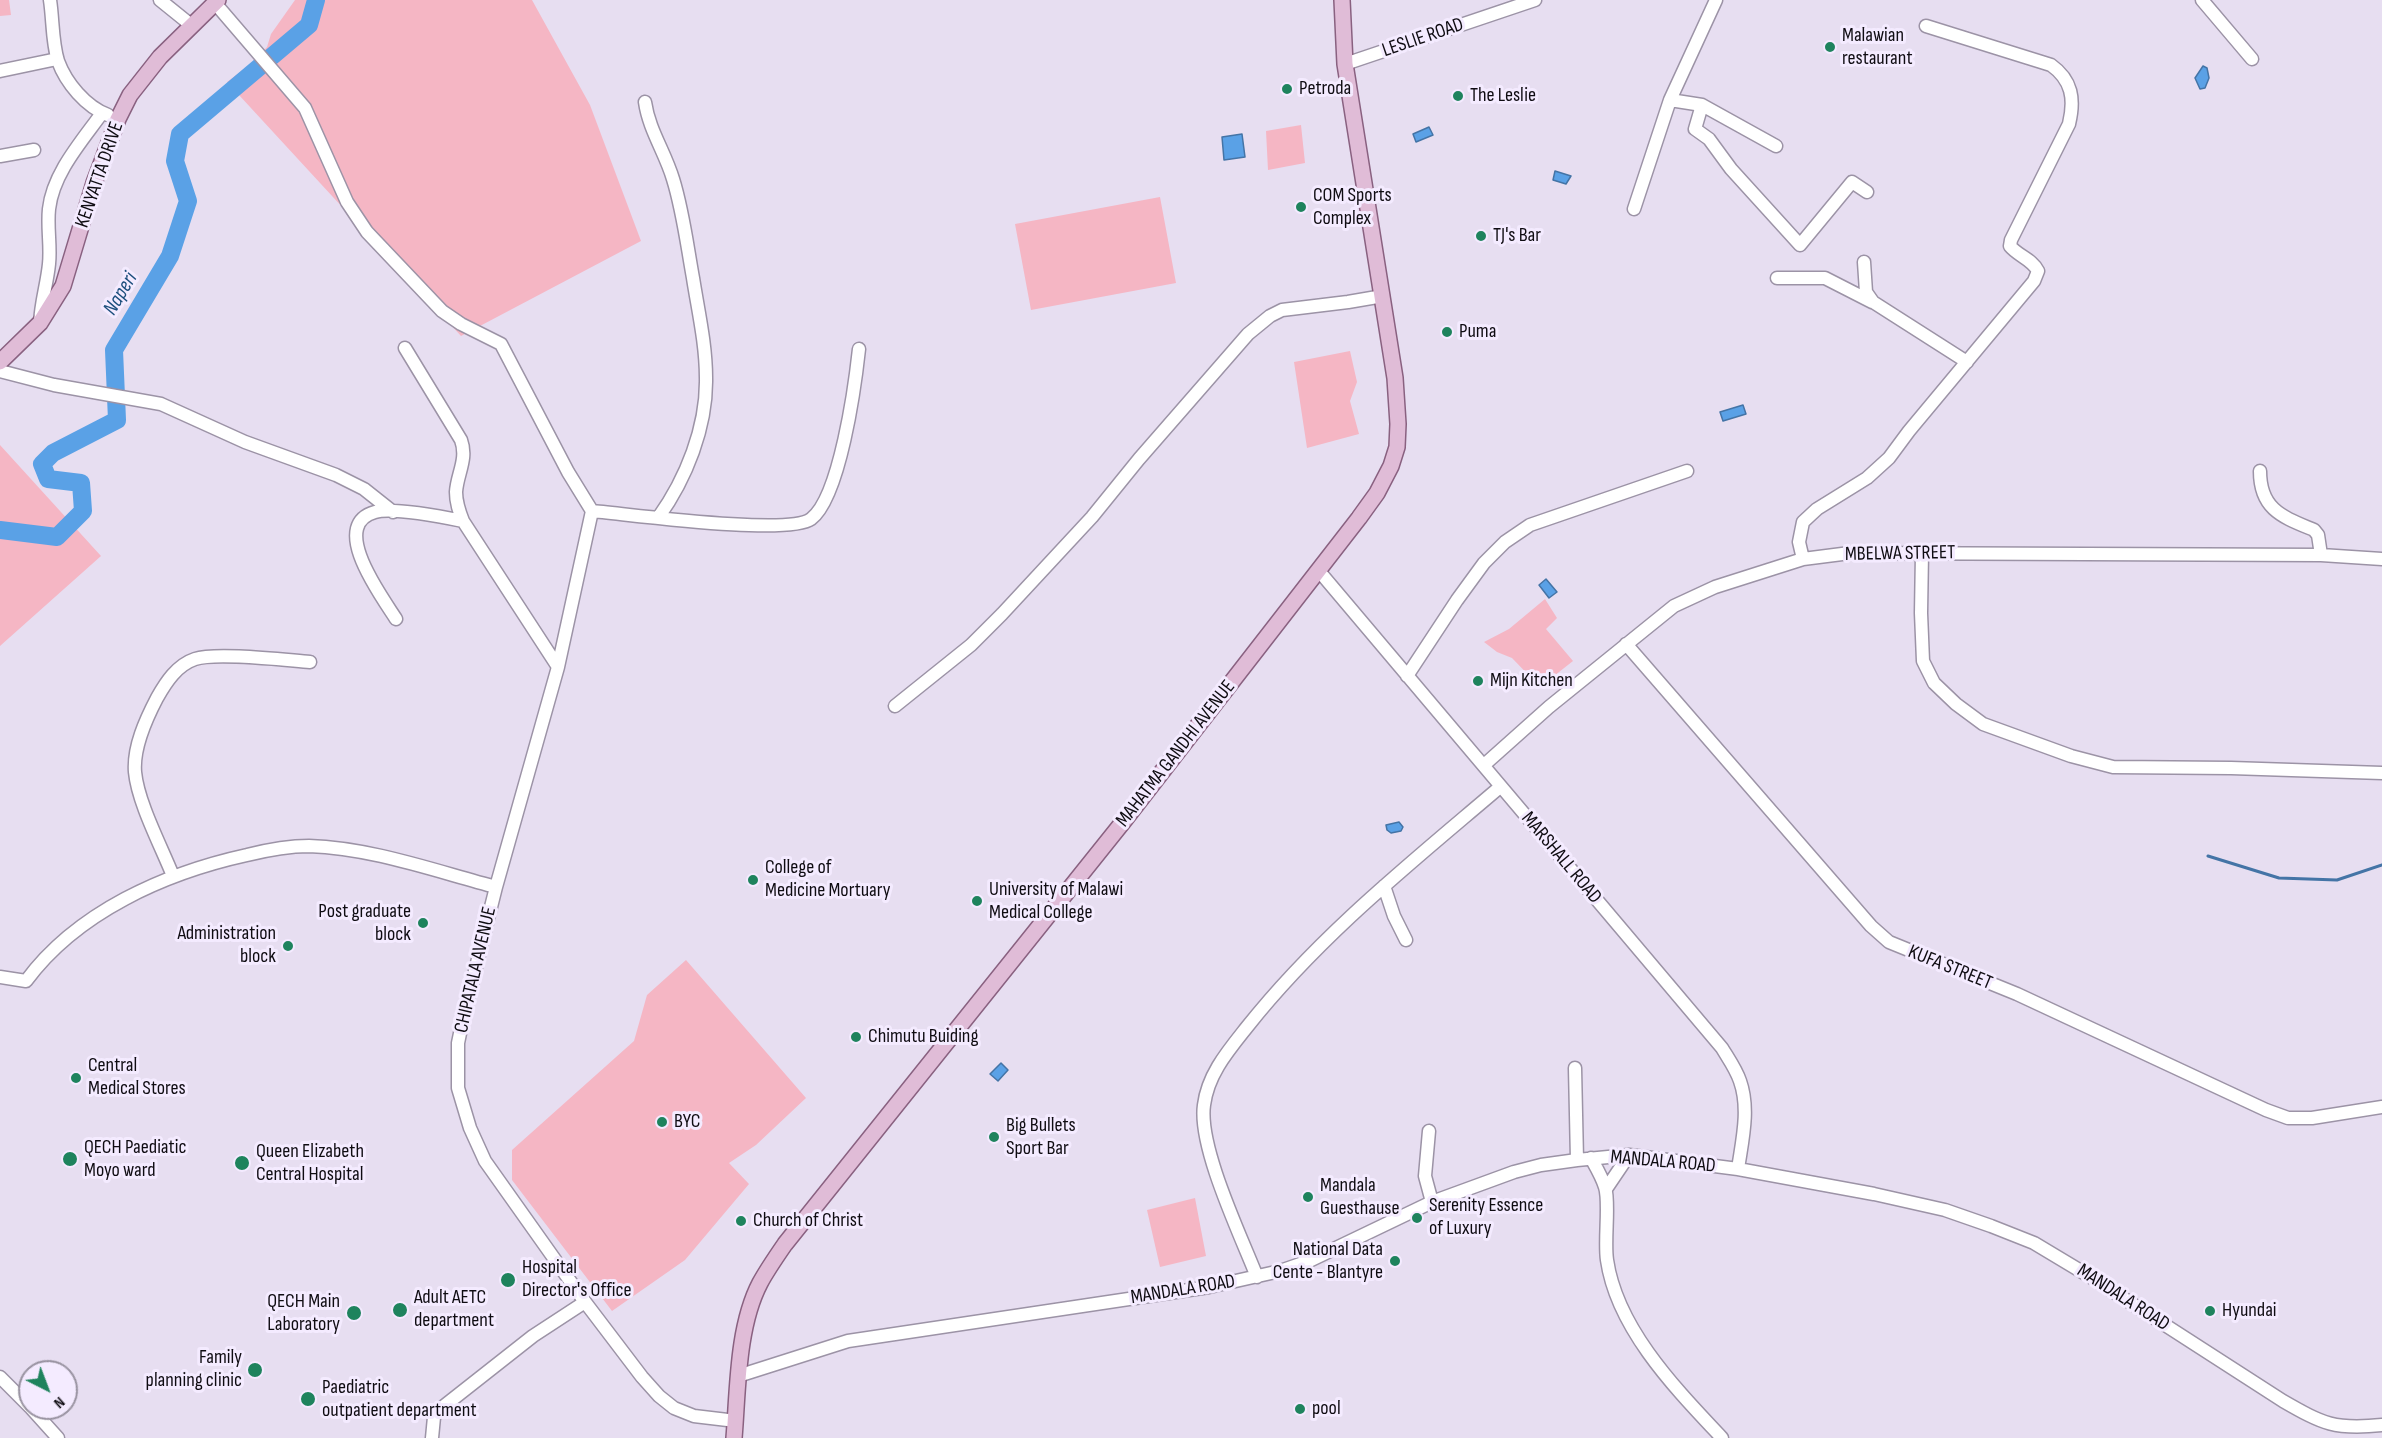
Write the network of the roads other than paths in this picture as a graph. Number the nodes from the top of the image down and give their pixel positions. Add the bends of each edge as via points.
1 (50, 0) edge
2 (160, 0) edge
3 (1342, 0) edge
4 (1535, 0) edge
5 (1716, 0) edge
6 (2202, 0) edge
7 (217, 2) edge
8 (190, 26) junction
9 (1926, 26) dead end
10 (57, 59) junction
11 (2252, 59) dead end
12 (1345, 64) junction
13 (0, 71) edge
14 (1670, 99) junction
15 (645, 102) dead end
16 (1702, 105) junction
17 (102, 113) junction
18 (118, 119) junction
19 (1776, 146) dead end
20 (34, 150) dead end
21 (0, 156) edge
22 (1867, 192) dead end
23 (1634, 209) dead end
24 (1864, 262) dead end
25 (1777, 278) dead end
26 (1383, 296) junction
27 (1873, 302) junction
28 (40, 323) junction
29 (405, 348) dead end
30 (859, 349) dead end
31 (0, 362) edge
32 (1967, 362) junction
33 (0, 371) edge
34 (1687, 471) dead end
35 (2260, 471) dead end
36 (592, 511) junction
37 (393, 512) junction
38 (658, 518) junction
39 (463, 521) junction
40 (1922, 553) junction
41 (2321, 555) junction
42 (1803, 559) junction
43 (2382, 559) edge
44 (1319, 571) junction
45 (396, 619) dead end
46 (1626, 644) junction
47 (310, 662) dead end
48 (558, 667) junction
49 (1407, 676) junction
50 (895, 706) dead end
51 (1484, 765) junction
52 (2382, 773) edge
53 (1500, 787) junction
54 (173, 876) junction
55 (1384, 886) junction
56 (496, 887) junction
57 (1406, 940) dead end
58 (0, 976) edge
59 (1575, 1068) dead end
60 (2382, 1107) edge
61 (1429, 1131) dead end
62 (1629, 1155) junction
63 (1591, 1158) junction
64 (1577, 1160) junction
65 (1738, 1169) junction
66 (1606, 1189) junction
67 (1432, 1202) junction
68 (1257, 1277) junction
69 (585, 1302) junction
70 (0, 1377) edge
71 (738, 1377) junction
72 (18, 1396) edge
73 (41, 1420) edge
74 (736, 1421) junction
75 (2382, 1425) edge
76 (2343, 1433) edge
77 (58, 1438) edge
78 (432, 1438) edge
79 (734, 1438) edge
80 (1722, 1438) edge

1 - 10 street
2 - 8 street
3 - 12 main road, MAHATMA GANDHI AVENUE
4 - 12 street, LESLIE ROAD
5 - 14 street
6 - 11 street
7 - 8 main road, KENYATTA DRIVE
7 - 36 street via 305,108 347,202 367,232 442,311 501,344
8 - 18 main road, KENYATTA DRIVE via 144,75
9 - 32 street via 2051,65 2062,73 2072,98 2069,124 2011,240 2010,246 2038,271
10 - 13 street
10 - 17 street via 77,92
12 - 26 main road, MAHATMA GANDHI AVENUE
14 - 16 street
14 - 23 street
15 - 38 street via 682,213 706,376 706,403 690,456
16 - 19 street
16 - 22 street via 1695,129 1709,139 1800,245 1852,182
17 - 18 street
17 - 28 street via 56,185 50,206 49,262
18 - 28 main road, KENYATTA DRIVE via 63,286
20 - 21 street
24 - 27 street via 1866,292
25 - 27 street via 1825,278
26 - 44 main road, MAHATMA GANDHI AVENUE via 1395,378 1397,447 1377,493
26 - 50 street via 1282,310 1248,334 1024,591 971,645
27 - 32 street
28 - 31 main road, KENYATTA DRIVE
29 - 39 street via 464,449 456,491
30 - 38 street via 848,423 838,459 824,503 808,520 789,525
32 - 42 street via 1889,458 1803,522 1799,542
33 - 37 street via 161,404 245,442 336,475 364,489
34 - 49 street via 1530,525 1505,542 1484,563
35 - 41 street via 2270,506 2314,530
36 - 38 street
36 - 48 street, CHIPATALA AVENUE
37 - 39 street
37 - 45 street via 369,514 359,526 356,541 360,557
39 - 48 street
40 - 41 street, MBELWA STREET
40 - 42 street, MBELWA STREET via 1850,553
40 - 52 street via 1923,661 1934,683 1983,724 2113,767
41 - 43 street, MBELWA STREET
42 - 46 street, MBELWA STREET via 1691,596
44 - 49 street, MARSHALL ROAD
44 - 71 main road, MAHATMA GANDHI AVENUE via 785,1244 751,1303
46 - 51 street, MBELWA STREET
46 - 60 street, KUFA STREET via 1870,926 1889,942 2017,994 2288,1118
47 - 54 street via 213,656 181,666 165,683 137,746 135,771
48 - 56 street, CHIPATALA AVENUE
49 - 51 street, MARSHALL ROAD
51 - 53 street, MARSHALL ROAD
53 - 55 street
53 - 65 street, MARSHALL ROAD via 1722,1048 1740,1081 1745,1101
54 - 56 street via 264,851 309,846 402,861
54 - 58 street via 142,889 88,923 41,962 26,981
55 - 57 street
55 - 68 street via 1304,960 1225,1054 1209,1082 1203,1107 1205,1132
56 - 69 street, CHIPATALA AVENUE via 458,1043 458,1088 485,1161
59 - 64 street
61 - 67 street via 1425,1176
62 - 63 street, MANDALA ROAD
62 - 65 street, MANDALA ROAD
62 - 66 street
63 - 64 street, MANDALA ROAD
63 - 66 street
64 - 67 street, MANDALA ROAD via 1523,1170
65 - 76 street, MANDALA ROAD via 1945,1210 2034,1243 2283,1401
66 - 80 street via 1607,1259 1620,1302 1641,1344
67 - 68 street, MANDALA ROAD via 1309,1261
68 - 71 street, MANDALA ROAD via 857,1339
69 - 74 street, CHIPATALA AVENUE via 659,1396 674,1408 694,1416
69 - 78 street via 533,1336 439,1410 434,1417
70 - 72 street
71 - 74 main road, MAHATMA GANDHI AVENUE
73 - 77 street
74 - 79 main road, MAHATMA GANDHI AVENUE
75 - 76 street

